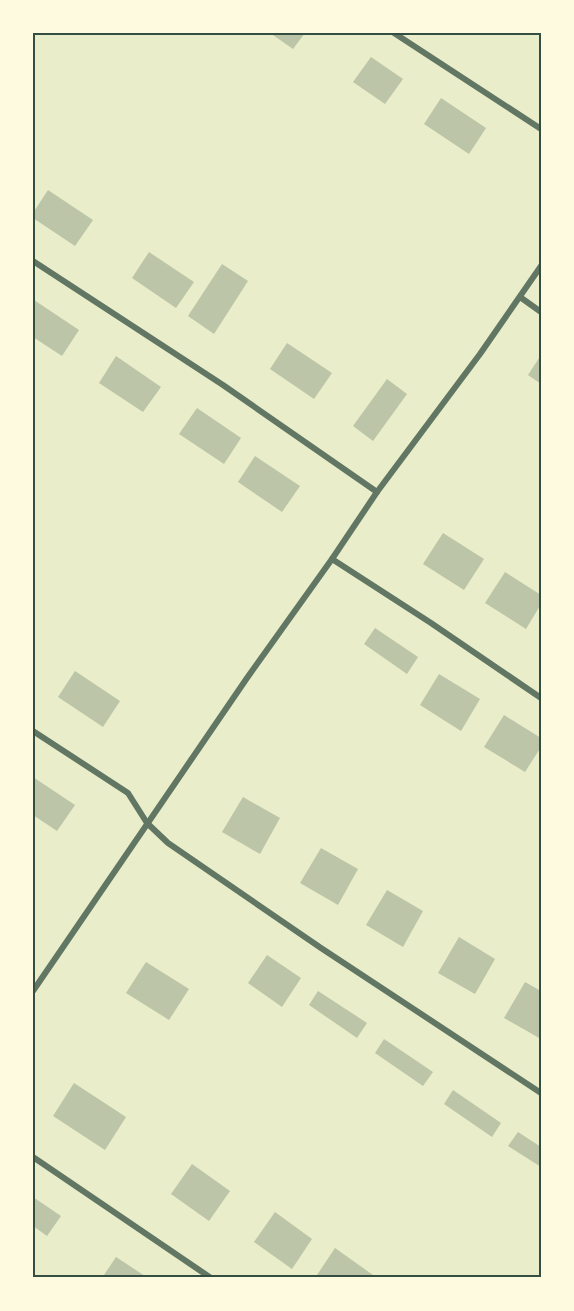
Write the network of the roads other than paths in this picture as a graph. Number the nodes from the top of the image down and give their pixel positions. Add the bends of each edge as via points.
1 (394, 33) edge
2 (541, 129) edge
3 (33, 261) edge
4 (541, 266) edge
5 (520, 297) junction
6 (541, 312) edge
7 (376, 492) junction
8 (332, 559) junction
9 (541, 698) edge
10 (33, 731) edge
11 (147, 823) junction
12 (33, 991) edge
13 (541, 1093) edge
14 (33, 1157) edge
15 (212, 1278) edge

1 - 2 street
3 - 7 street via 223,385
4 - 5 street
5 - 6 street
5 - 7 street
7 - 8 street
8 - 9 street
8 - 11 street
10 - 11 street via 128,793
11 - 12 street
11 - 13 street via 177,850
14 - 15 street

